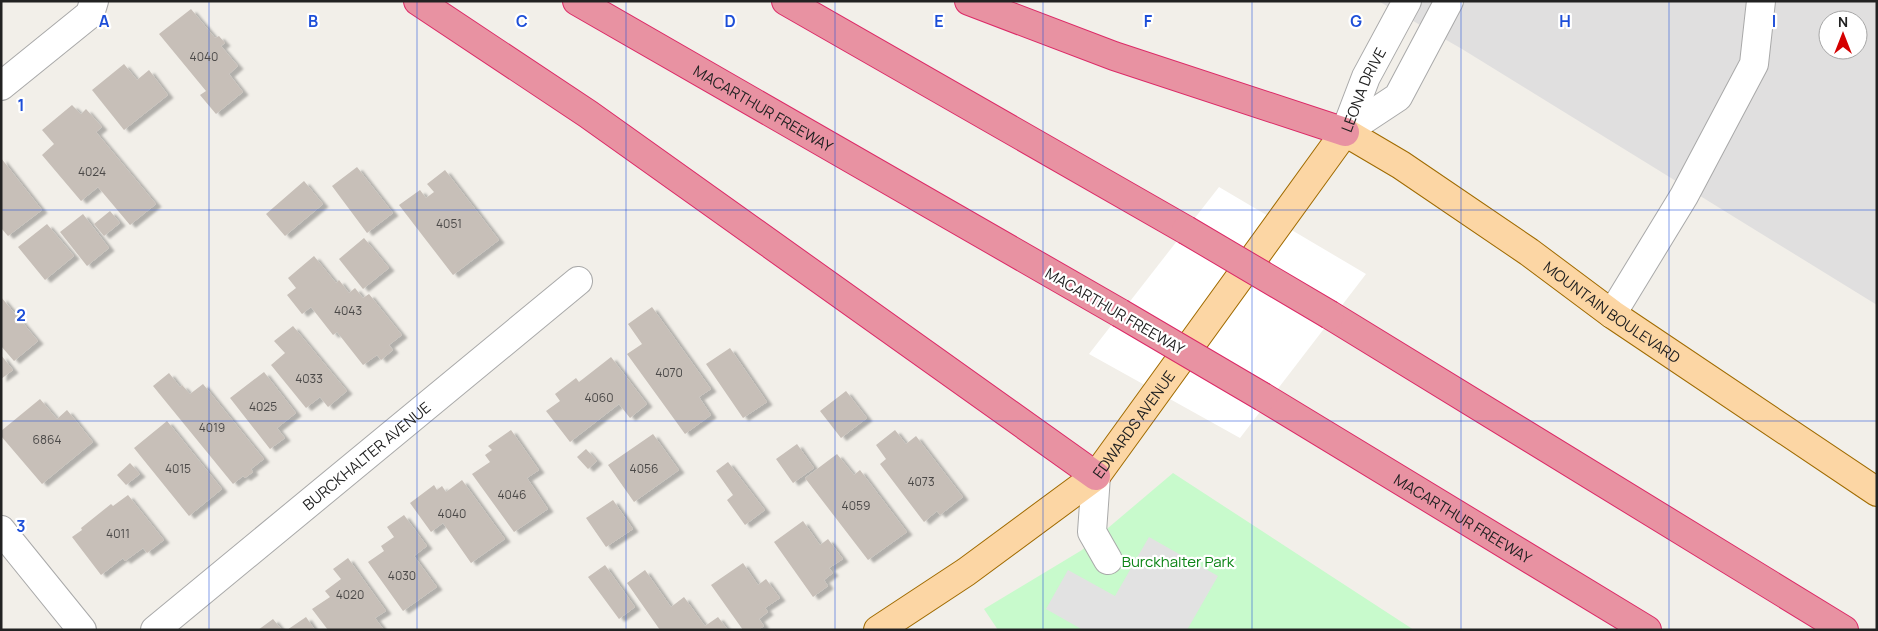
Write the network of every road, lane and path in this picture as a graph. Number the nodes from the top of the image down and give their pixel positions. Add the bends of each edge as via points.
1 (94, 1) edge
2 (418, 1) edge
3 (577, 1) edge
4 (786, 1) edge
5 (969, 1) edge
6 (1407, 1) edge
7 (1449, 1) edge
8 (1761, 1) edge
9 (1, 86) edge
10 (1345, 132) junction
11 (578, 281) dead end
12 (1612, 314) junction
13 (1096, 476) junction
14 (1877, 492) edge
15 (1, 530) edge
16 (1108, 560) dead end
17 (82, 630) edge
18 (154, 630) edge
19 (878, 630) edge
20 (1647, 630) edge
21 (1844, 630) edge

1 - 9 street via 90,14
2 - 13 highway via 588,114
3 - 20 highway, MACARTHUR FREEWAY, bridge via 1263,397
4 - 21 highway, bridge via 1330,315
5 - 10 highway via 1114,56
6 - 10 street, LEONA DRIVE via 1366,77
7 - 10 street, LEONA DRIVE via 1398,97
8 - 12 street via 1754,64 1684,196
10 - 12 main road, MOUNTAIN BOULEVARD via 1401,165 1529,252
10 - 13 main road, EDWARDS AVENUE
11 - 18 street, BURCKHALTER AVENUE
12 - 14 main road, MOUNTAIN BOULEVARD
13 - 16 street via 1092,532
13 - 19 main road, EDWARDS AVENUE via 966,572
15 - 17 street

